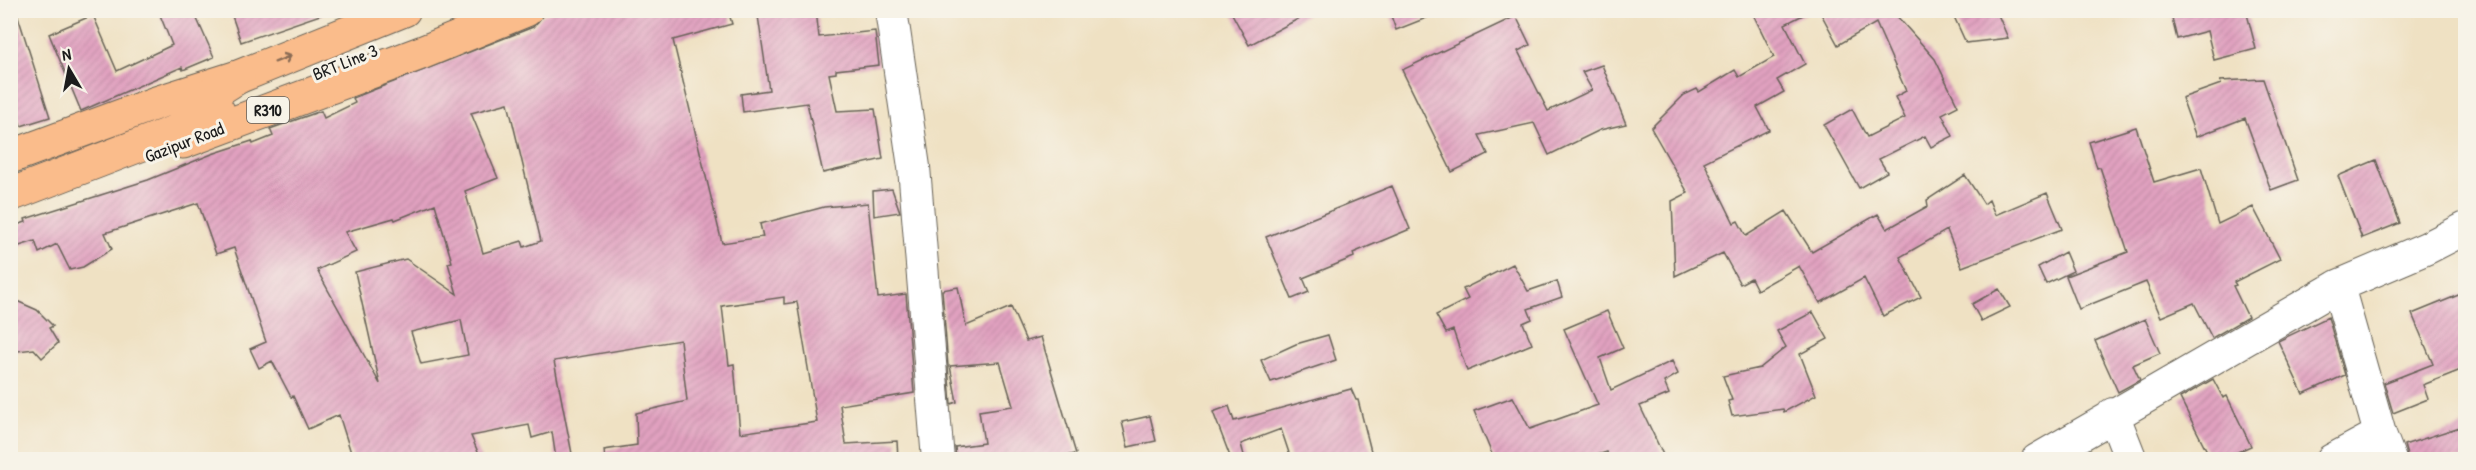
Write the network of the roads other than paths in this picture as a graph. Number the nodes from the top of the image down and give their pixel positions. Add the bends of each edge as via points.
1 (404, 10) edge
2 (471, 10) edge
3 (526, 10) edge
4 (891, 10) edge
5 (238, 77) junction
6 (184, 111) junction
7 (218, 111) junction
8 (10, 157) edge
9 (10, 177) edge
10 (10, 195) edge
11 (10, 209) edge
12 (2466, 228) edge
13 (2338, 286) junction
14 (2113, 414) junction
15 (2385, 447) edge
16 (938, 459) edge
17 (2037, 459) edge
18 (2131, 459) edge
19 (2332, 459) edge

5 -> 1 main road, R310
2 - 7 main road, BRT Line 3
3 - 11 main road, Gazipur Road / R310
4 - 16 street via 914,166
5 - 6 main road
5 - 8 main road, R310
6 - 7 main road, BRT Line 3
6 - 9 main road, BRT Line 3
7 - 10 main road, BRT Line 3 via 192,125
12 - 13 street
13 - 14 street
13 - 15 street
14 - 17 street
14 - 18 street
15 - 19 street

